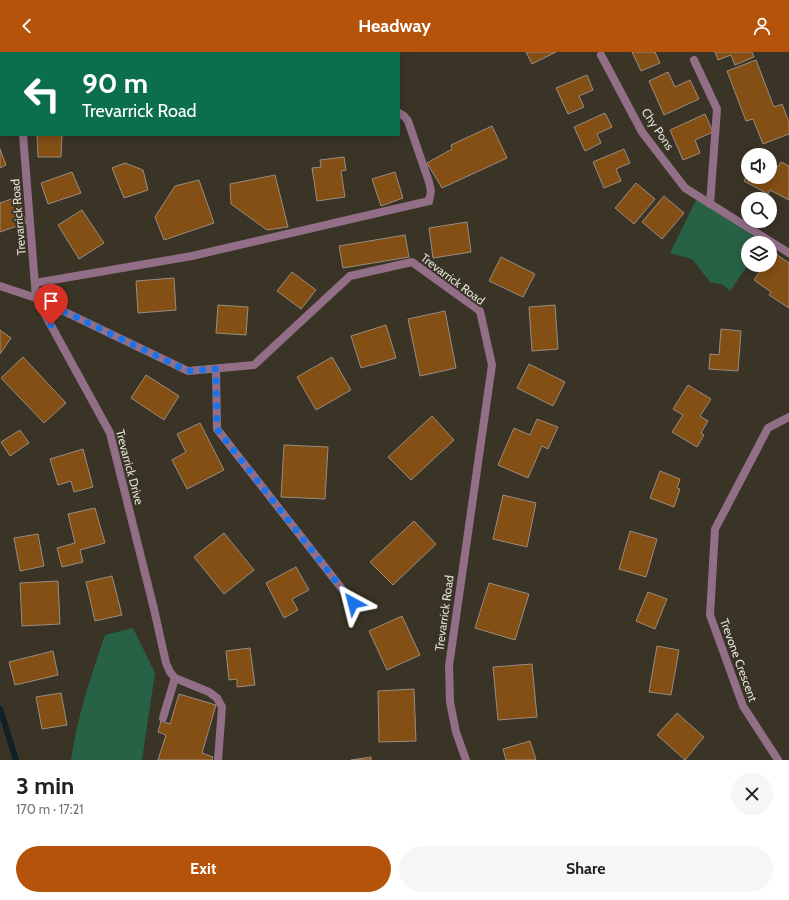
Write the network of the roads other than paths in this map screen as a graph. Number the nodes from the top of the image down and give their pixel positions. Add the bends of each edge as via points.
1 (601, 54) dead end
2 (694, 60) dead end
3 (400, 114) edge
4 (23, 136) edge
5 (710, 204) junction
6 (789, 253) edge
7 (35, 283) junction
8 (0, 286) edge
9 (36, 298) junction
10 (216, 369) junction
11 (789, 417) edge
12 (353, 603) dead end
13 (175, 678) junction
14 (163, 718) dead end
15 (218, 760) edge
16 (466, 760) edge
17 (778, 760) edge

1 - 5 street, Chy Pons via 642,132 685,188
2 - 5 street via 717,110
3 - 7 street via 408,122 429,182 429,201 192,256
4 - 7 street, Trevarrick Road
5 - 6 street, Chy Pons
7 - 9 street, Trevarrick Road
8 - 9 street, Trevarrick Road
9 - 10 street, Trevarrick Road via 188,371
9 - 13 street, Trevarrick Drive via 110,433 166,663
10 - 12 street via 217,429
10 - 16 street, Trevarrick Road via 254,365 350,276 412,262 480,311 492,365 448,666 454,725
11 - 17 street, Trevone Crescent via 768,428 714,529 710,615 743,706
13 - 14 street
13 - 15 street via 209,692 217,698 222,707

